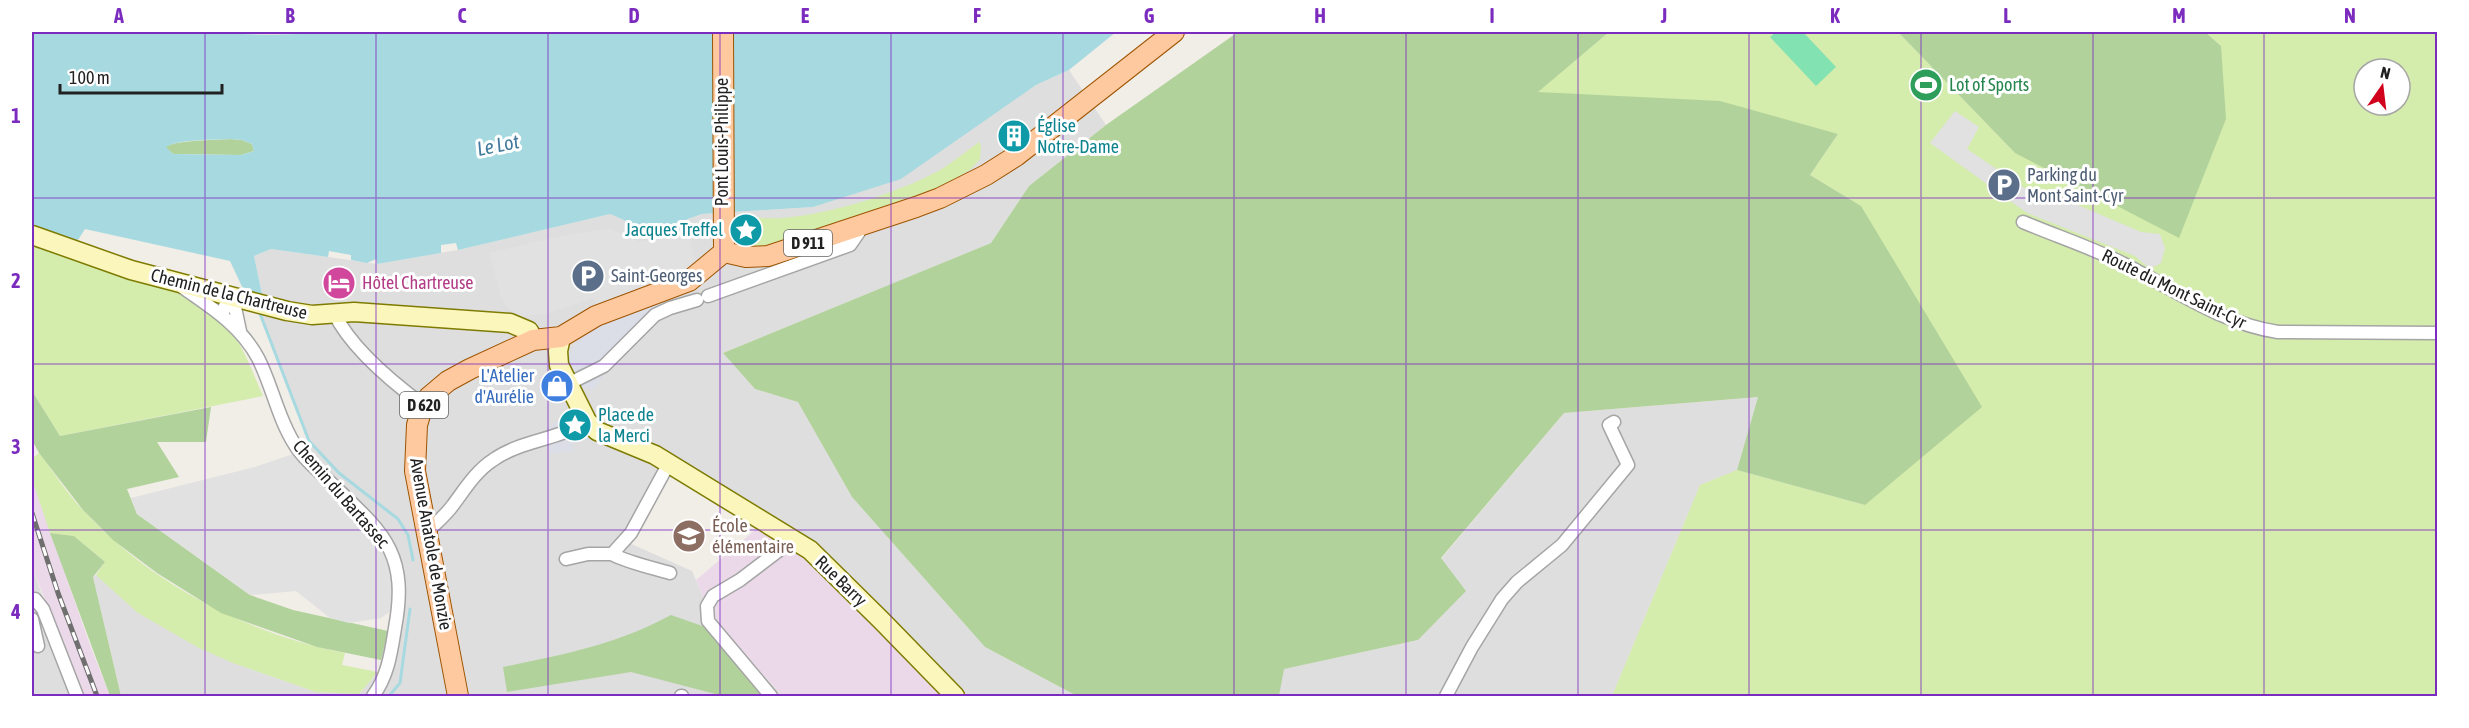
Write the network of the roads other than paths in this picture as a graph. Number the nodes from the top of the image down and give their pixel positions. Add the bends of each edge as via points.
1 (723, 32) edge
2 (1174, 32) edge
3 (2023, 222) dead end
4 (859, 225) junction
5 (32, 235) edge
6 (724, 252) junction
7 (176, 283) junction
8 (238, 300) junction
9 (334, 314) junction
10 (222, 316) junction
11 (240, 333) junction
12 (2438, 333) edge
13 (561, 337) junction
14 (533, 340) junction
15 (568, 384) junction
16 (423, 405) junction
17 (587, 421) junction
18 (1614, 422) dead end
19 (669, 463) junction
20 (427, 532) junction
21 (790, 537) junction
22 (612, 554) junction
23 (566, 559) dead end
24 (670, 573) dead end
25 (32, 600) edge
26 (32, 619) edge
27 (38, 646) dead end
28 (76, 696) edge
29 (373, 696) edge
30 (458, 696) edge
31 (771, 696) edge
32 (955, 696) edge
33 (1446, 696) edge

1 - 6 main road, Pont Louis-Philippe
2 - 4 main road, D 911 via 1016,156 986,175 940,198
3 - 12 street, Route du Mont Saint-Cyr via 2121,262 2235,321 2259,329
4 - 6 main road, D 911 via 768,256
4 - 15 street via 850,245 655,315 604,366
5 - 7 street, Chemin de la Chartreuse
6 - 13 main road, D 620 via 689,281 587,320
7 - 8 street, Chemin de la Chartreuse
7 - 10 street, Chemin du Bartassec
8 - 9 street, Chemin de la Chartreuse via 312,315
8 - 10 street via 225,303
8 - 11 street, Chemin du Bartassec
9 - 14 street, Chemin de la Chartreuse via 354,312 510,323 530,331
9 - 16 street via 342,331
10 - 11 street, Chemin du Bartassec
11 - 29 street, Chemin du Bartassec via 257,357 294,445 368,518 397,565 400,600 387,673
13 - 14 main road, D 620
13 - 15 street via 559,365
14 - 16 main road, D 620 via 448,381
15 - 17 street
16 - 20 main road, Avenue Anatole de Monzie / D 620 via 417,425 415,471
17 - 19 street, Rue Barry via 597,431
17 - 20 street via 493,459
18 - 33 street via 1609,425 1628,465 1562,545 1503,598
19 - 21 street, Rue Barry
19 - 22 street via 631,533
20 - 30 main road, Avenue Anatole de Monzie / D 620
21 - 31 street via 782,548 713,596 707,606 708,621
21 - 32 street, Rue Barry via 834,572
22 - 23 street
22 - 24 street
25 - 28 street via 43,609
26 - 27 street

